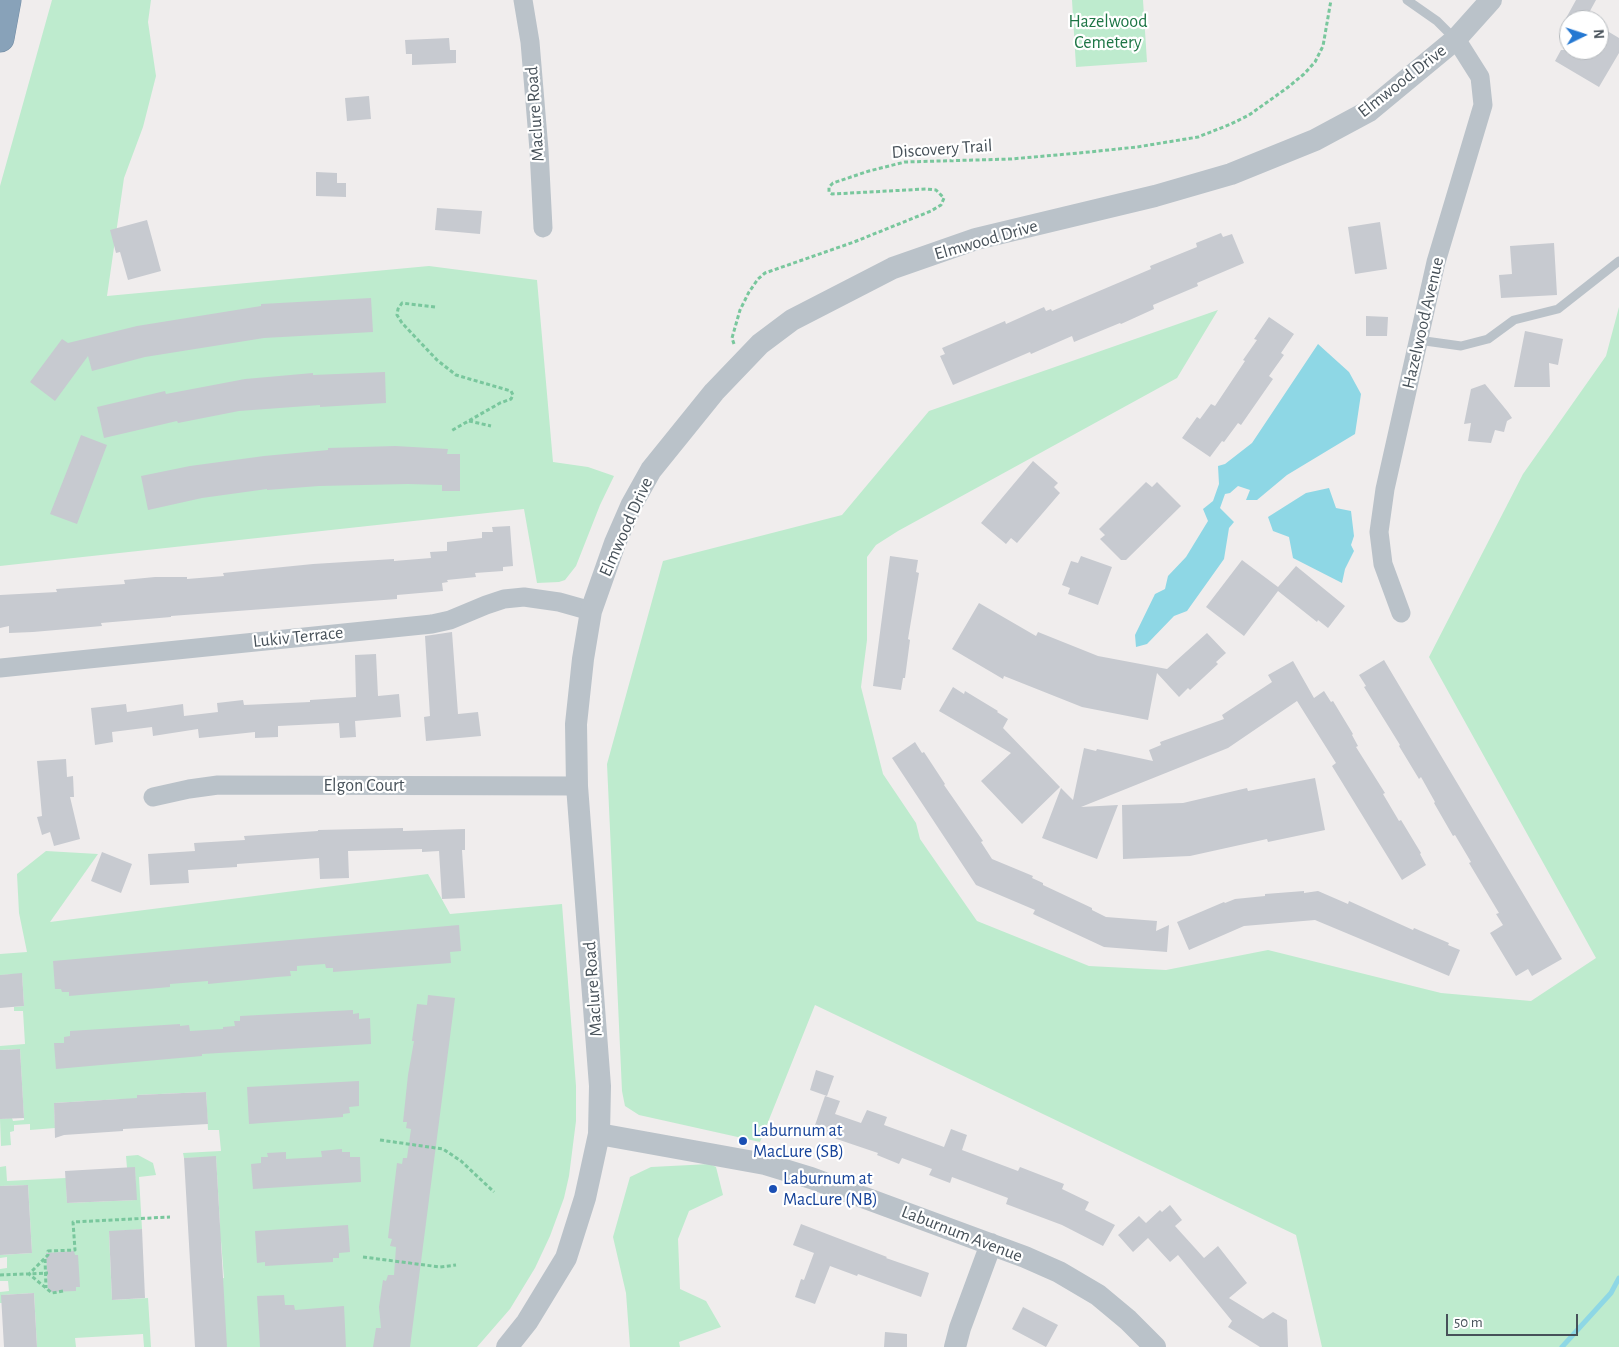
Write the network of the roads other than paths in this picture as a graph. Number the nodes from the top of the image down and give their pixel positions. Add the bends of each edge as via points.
1 (7, 0) edge
2 (523, 0) edge
3 (1407, 0) edge
4 (1491, 0) edge
5 (0, 38) edge
6 (1456, 39) junction
7 (543, 228) dead end
8 (1619, 261) edge
9 (1418, 340) junction
10 (591, 611) junction
11 (1401, 614) dead end
12 (0, 668) edge
13 (578, 786) junction
14 (153, 797) dead end
15 (599, 1134) junction
16 (992, 1244) junction
17 (507, 1347) edge
18 (955, 1347) edge
19 (1154, 1347) edge

1 - 5 highway
2 - 7 street, Maclure Road via 530,42
3 - 6 lane
4 - 6 street, Elmwood Drive
6 - 9 street, Hazelwood Avenue via 1480,77 1484,105 1436,262
6 - 10 street, Elmwood Drive via 1368,111 1314,140 1231,174 1155,196 976,239 892,268 792,320 760,344 714,392 651,470 615,543
8 - 9 lane via 1558,309 1514,320 1488,339 1461,346
9 - 11 street, Hazelwood Avenue via 1385,489 1379,532 1383,564
10 - 12 street, Lukiv Terrace via 524,597 504,599 432,624
10 - 13 street, Maclure Road via 576,724
13 - 14 street, Elgon Court via 218,785
13 - 15 street, Maclure Road via 600,1086
15 - 16 street, Laburnum Avenue via 765,1164
15 - 17 street, Maclure Road via 585,1198 566,1258 527,1322
16 - 18 street
16 - 19 street, Laburnum Avenue via 1059,1272 1098,1295

